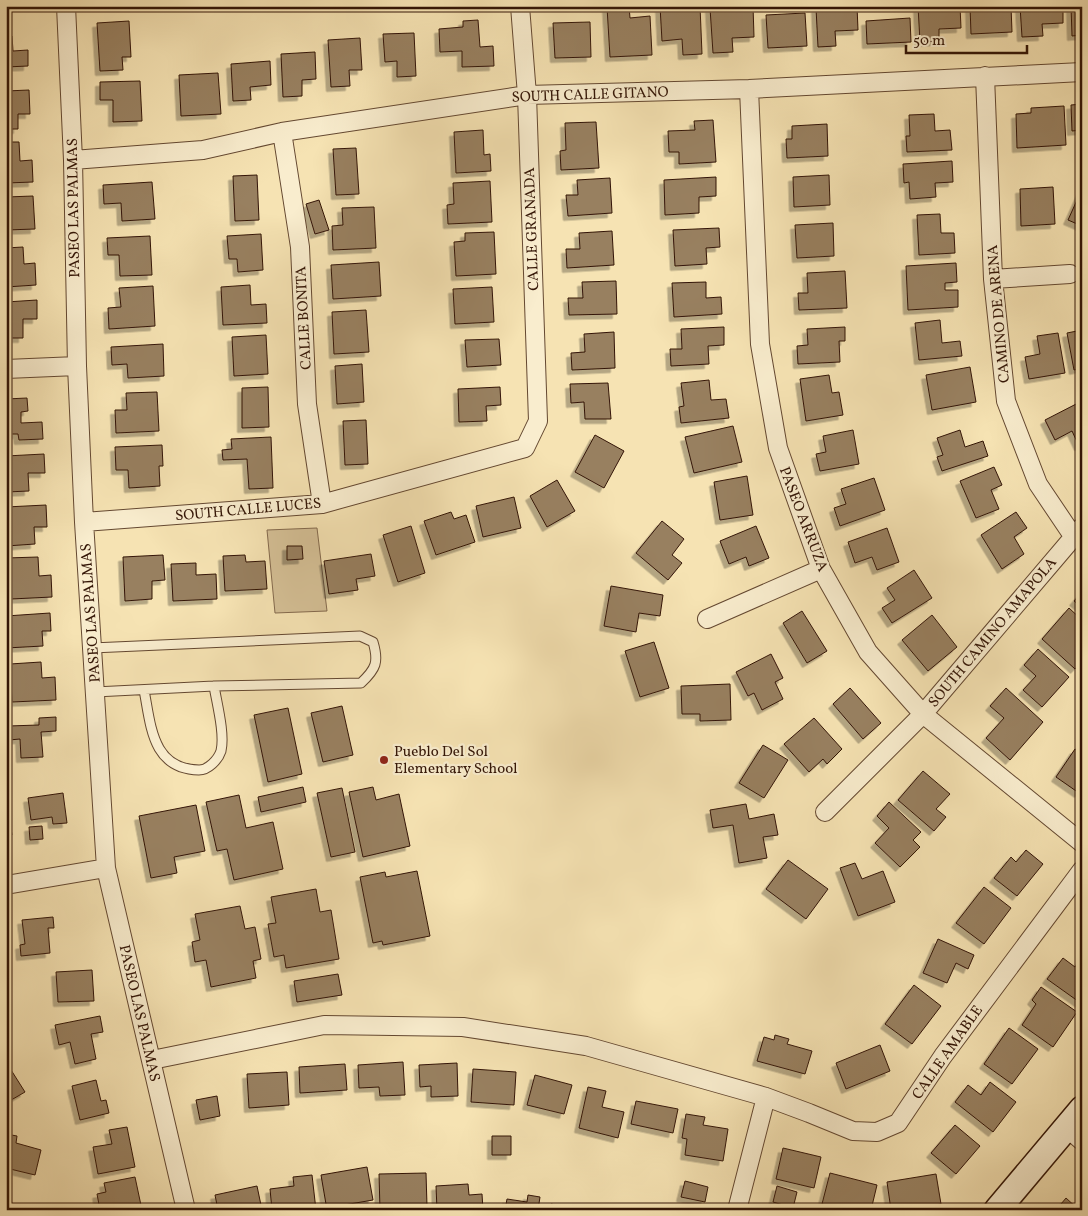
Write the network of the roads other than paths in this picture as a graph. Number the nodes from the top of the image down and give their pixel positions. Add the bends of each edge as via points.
1 (66, 6) edge
2 (520, 6) edge
3 (1082, 72) edge
4 (985, 76) junction
5 (749, 89) junction
6 (526, 95) junction
7 (282, 132) junction
8 (73, 160) junction
9 (1070, 274) dead end
10 (993, 279) junction
11 (77, 366) junction
12 (6, 369) edge
13 (525, 448) joint
14 (322, 504) junction
15 (84, 522) junction
16 (1077, 531) edge
17 (822, 570) junction
18 (707, 619) dead end
19 (92, 648) junction
20 (214, 686) junction
21 (144, 690) junction
22 (95, 692) junction
23 (923, 714) junction
24 (825, 812) dead end
25 (1082, 843) edge
26 (106, 868) junction
27 (1082, 870) edge
28 (6, 885) edge
29 (152, 1060) junction
30 (766, 1097) junction
31 (1077, 1126) edge
32 (186, 1210) edge
33 (737, 1210) edge
34 (997, 1210) edge

1 - 8 street, PASEO LAS PALMAS
2 - 6 street, CALLE GRANADA
3 - 4 street, SOUTH CALLE GITANO
4 - 5 street, SOUTH CALLE GITANO
4 - 10 street, CAMINO DE ARENA
5 - 6 street, SOUTH CALLE GITANO
5 - 17 street, PASEO ARRUZA via 760,344 778,448
6 - 7 street, SOUTH CALLE GITANO
6 - 13 street, CALLE GRANADA via 538,421
7 - 8 street, SOUTH CALLE GITANO via 203,150
7 - 14 street, CALLE BONITA via 300,247 307,404
8 - 11 street, PASEO LAS PALMAS
9 - 10 street
10 - 16 street, CAMINO DE ARENA via 1006,401 1038,484
11 - 12 street
11 - 15 street, PASEO LAS PALMAS
13 - 14 street, SOUTH CALLE LUCES
14 - 15 street, SOUTH CALLE LUCES
15 - 19 street, PASEO LAS PALMAS
16 - 23 street, SOUTH CAMINO AMAPOLA
17 - 18 street
17 - 23 street, PASEO ARRUZA via 868,652
19 - 20 lane via 360,636 374,642 376,664 361,683
19 - 22 street, PASEO LAS PALMAS
20 - 21 lane
20 - 21 lane via 222,739 214,763 204,770 187,770 160,753 152,732
21 - 22 lane
22 - 26 street, PASEO LAS PALMAS
23 - 24 street, SOUTH CAMINO AMAPOLA
23 - 25 street, PASEO ARRUZA
26 - 28 street
26 - 29 street, PASEO LAS PALMAS
27 - 30 street, CALLE AMABLE via 943,1056 898,1123 877,1132 853,1131
29 - 30 street, CALLE AMABLE via 324,1025 463,1027 586,1046
29 - 32 street, PASEO LAS PALMAS
30 - 33 street
31 - 34 street

